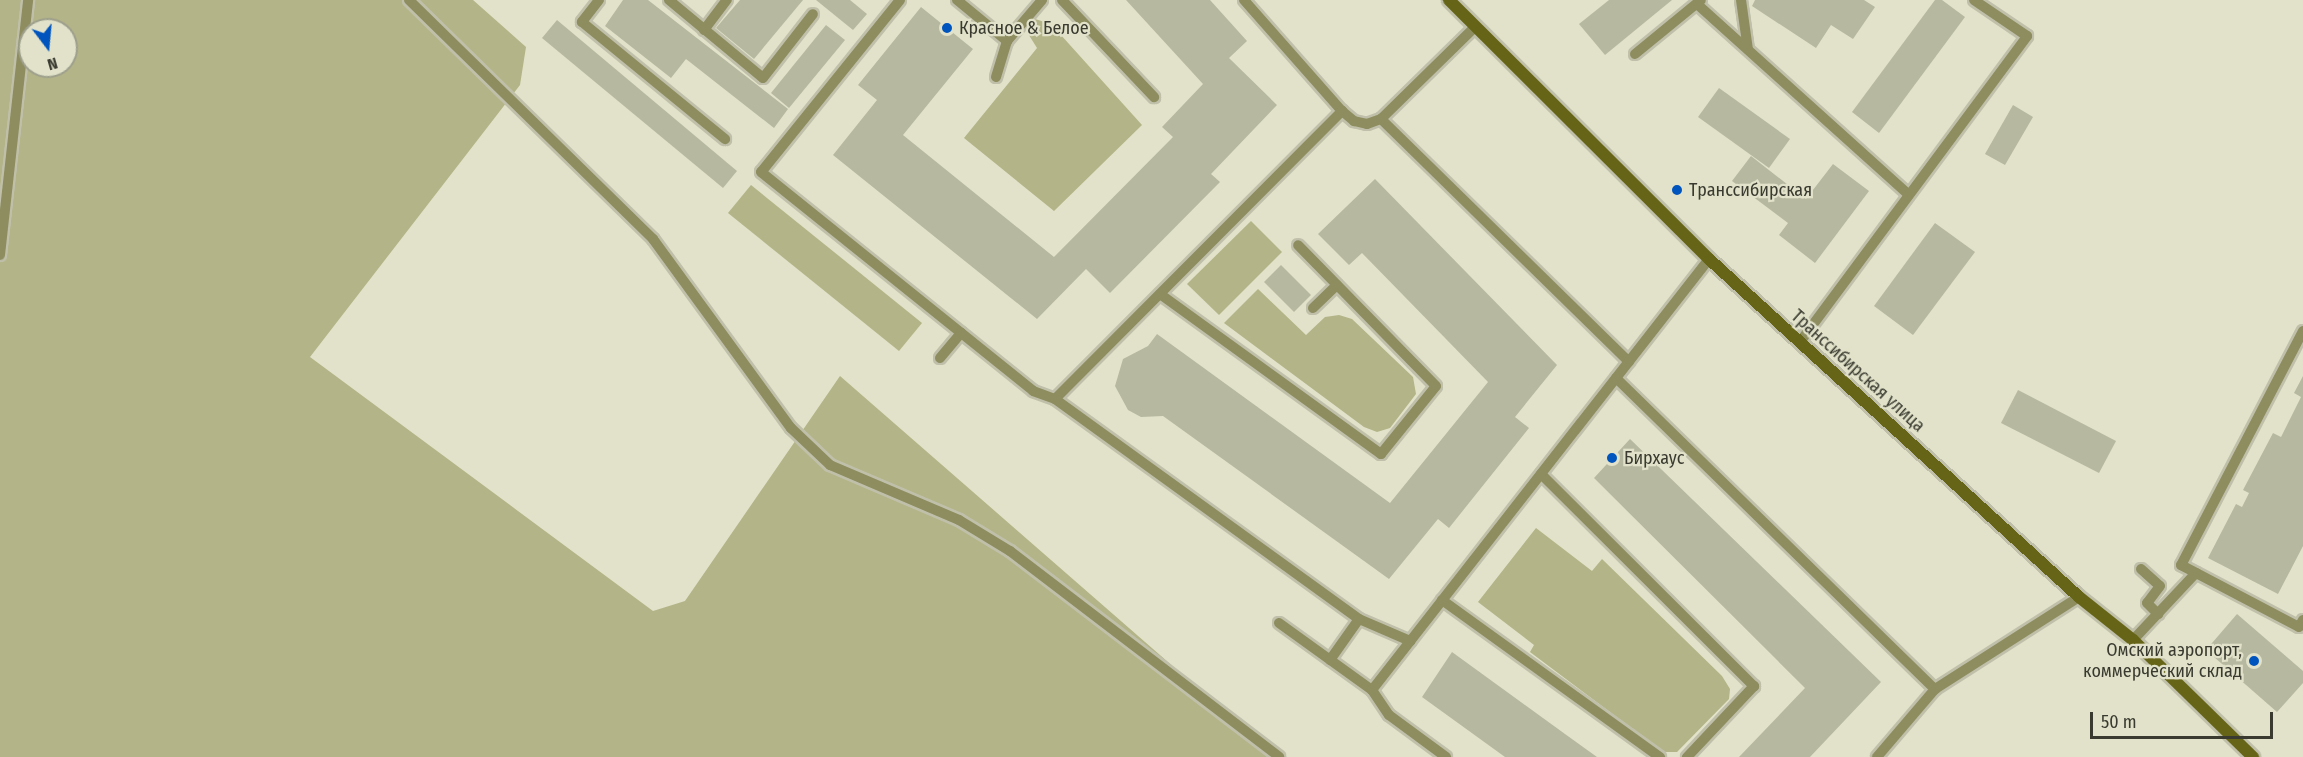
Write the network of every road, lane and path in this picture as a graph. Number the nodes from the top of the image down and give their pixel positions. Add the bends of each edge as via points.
1 (28, 0) edge
2 (409, 0) edge
3 (598, 0) edge
4 (669, 0) edge
5 (727, 0) edge
6 (900, 0) edge
7 (957, 0) edge
8 (1042, 0) edge
9 (1062, 0) edge
10 (1244, 0) edge
11 (1449, 0) edge
12 (1741, 0) edge
13 (1974, 0) edge
14 (1699, 2) edge
15 (813, 14) dead end
16 (1475, 27) junction
17 (704, 30) junction
18 (1007, 41) junction
19 (1748, 50) junction
20 (1635, 54) dead end
21 (996, 76) dead end
22 (1154, 97) dead end
23 (1342, 111) junction
24 (1381, 119) junction
25 (725, 140) dead end
26 (1908, 195) junction
27 (1298, 245) dead end
28 (0, 255) edge
29 (1709, 259) junction
30 (1337, 285) junction
31 (1160, 294) junction
32 (1313, 308) dead end
33 (2303, 331) edge
34 (961, 333) junction
35 (1800, 342) junction
36 (940, 358) dead end
37 (1629, 362) junction
38 (1616, 378) junction
39 (1055, 399) junction
40 (1541, 474) junction
41 (2141, 569) dead end
42 (2196, 573) junction
43 (2079, 597) junction
44 (1442, 600) junction
45 (2158, 614) junction
46 (1359, 620) junction
47 (2303, 620) edge
48 (1279, 623) dead end
49 (2133, 640) junction
50 (1410, 641) junction
51 (1330, 660) junction
52 (1935, 689) junction
53 (1372, 690) junction
54 (1280, 757) edge
55 (1446, 757) edge
56 (1659, 757) edge
57 (1687, 757) edge
58 (1877, 757) edge
59 (2253, 757) edge

1 - 28 lane
2 - 54 lane via 653,239 791,428 830,465 959,520 1010,551
3 - 25 lane via 582,22
4 - 17 lane
5 - 17 lane
6 - 34 lane via 761,172
7 - 18 lane
8 - 18 lane
9 - 22 lane
10 - 23 lane
11 - 16 main road, Транссибирская улица
12 - 19 lane
13 - 26 lane via 2026,36
14 - 19 lane
14 - 20 lane
15 - 17 lane via 764,78
16 - 24 lane
16 - 29 main road, Транссибирская улица
18 - 21 lane
19 - 26 lane
23 - 24 lane via 1354,121 1367,124
23 - 31 lane
24 - 37 lane
26 - 35 lane
27 - 30 lane
29 - 35 main road, Транссибирская улица
29 - 37 lane
30 - 31 lane via 1436,386 1381,454
30 - 32 lane
31 - 39 lane
33 - 42 lane via 2181,565
34 - 36 lane
34 - 39 lane via 1033,391
35 - 43 main road, Транссибирская улица
37 - 38 lane
38 - 40 lane
38 - 52 lane
39 - 46 lane
40 - 44 lane
40 - 57 lane via 1754,686
41 - 45 lane via 2160,586 2147,603
42 - 45 lane
42 - 47 lane via 2299,627
43 - 49 main road, Транссибирская улица
43 - 52 lane
44 - 50 lane
44 - 56 lane
45 - 49 lane
46 - 50 lane
46 - 51 lane
48 - 51 lane
49 - 59 main road, Транссибирская улица
50 - 53 lane
51 - 53 lane
52 - 58 lane
53 - 55 lane via 1389,715

